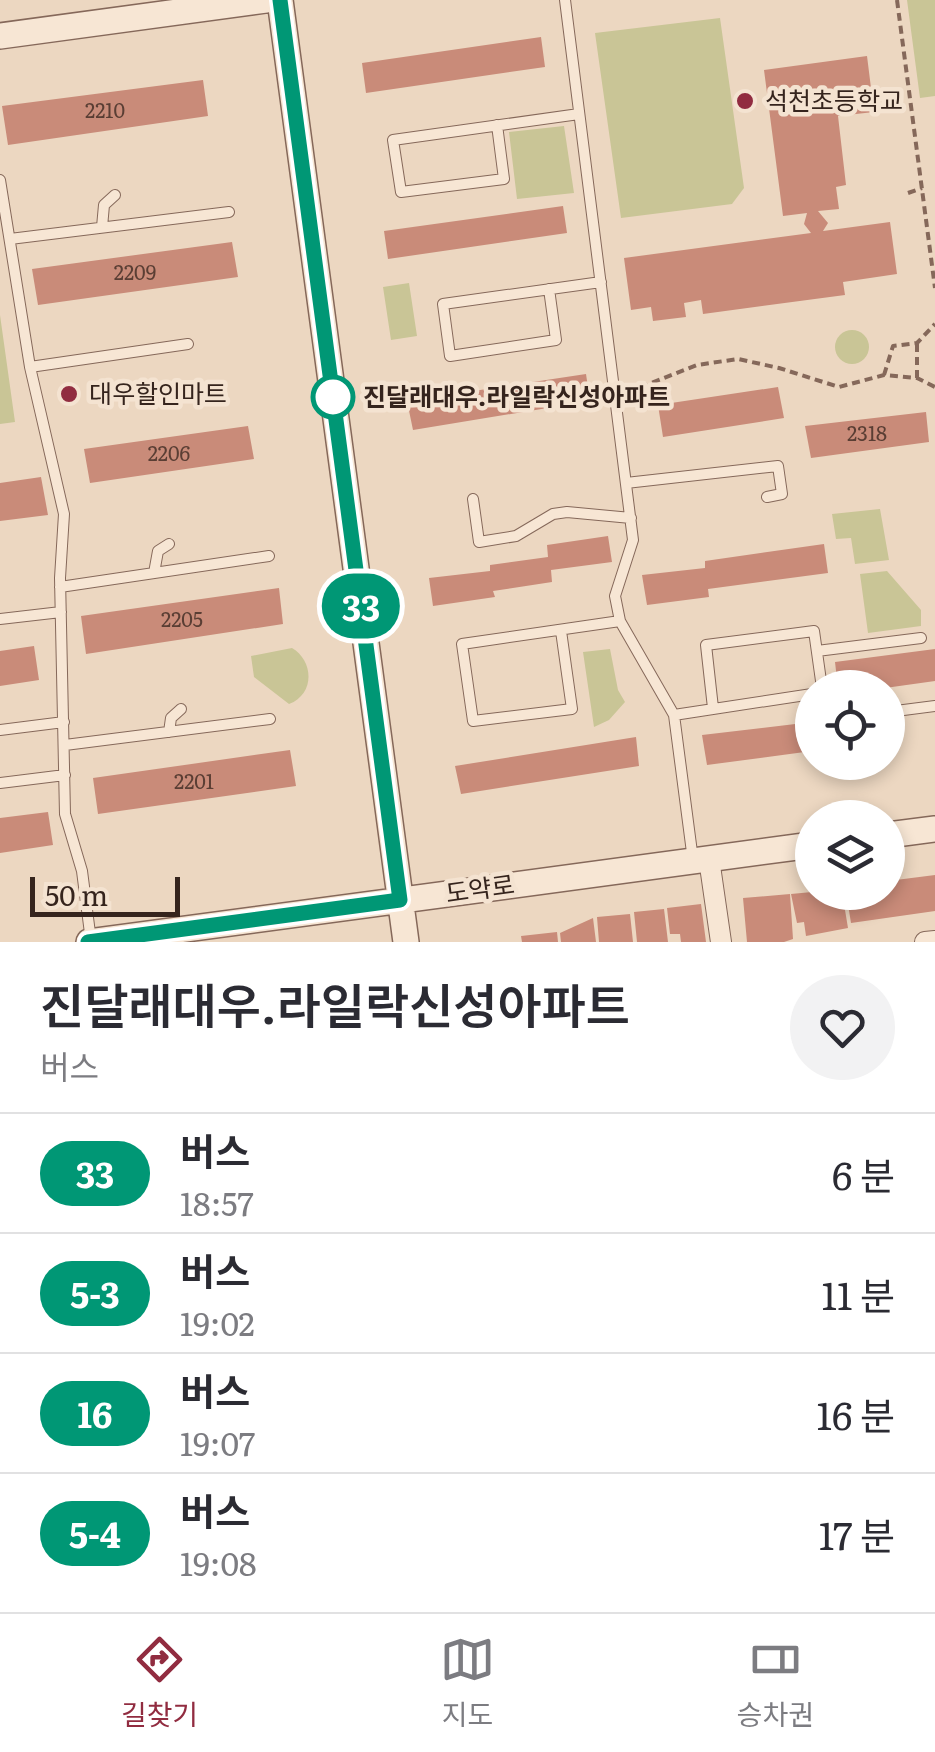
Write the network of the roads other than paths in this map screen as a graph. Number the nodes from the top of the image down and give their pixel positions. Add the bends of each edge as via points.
1 (266, 0) edge
2 (280, 0) edge
3 (565, 0) edge
4 (0, 36) edge
5 (580, 114) junction
6 (497, 125) junction
7 (0, 180) edge
8 (115, 195) dead end
9 (229, 212) dead end
10 (102, 228) junction
11 (10, 239) junction
12 (601, 282) junction
13 (548, 289) junction
14 (188, 344) dead end
15 (30, 367) junction
16 (626, 484) junction
17 (767, 497) dead end
18 (473, 499) dead end
19 (631, 518) junction
20 (168, 544) dead end
21 (270, 556) dead end
22 (154, 573) junction
23 (60, 587) junction
24 (61, 612) junction
25 (0, 619) edge
26 (620, 621) junction
27 (561, 631) junction
28 (922, 638) dead end
29 (817, 651) junction
30 (820, 670) edge
31 (795, 696) edge
32 (935, 706) edge
33 (713, 708) junction
34 (181, 709) dead end
35 (905, 710) edge
36 (674, 715) junction
37 (270, 719) dead end
38 (64, 722) junction
39 (0, 730) edge
40 (168, 732) junction
41 (64, 745) junction
42 (65, 775) junction
43 (0, 783) edge
44 (935, 829) edge
45 (905, 833) edge
46 (795, 847) edge
47 (701, 860) junction
48 (400, 900) junction
49 (935, 940) edge
50 (90, 942) edge
51 (406, 942) edge
52 (721, 942) edge
53 (924, 942) edge

1 - 4 street
2 - 48 street
3 - 5 lane
5 - 6 lane
5 - 12 lane
6 - 6 lane via 394,140 401,192 504,179
7 - 11 lane
8 - 10 lane via 104,204
9 - 10 lane
10 - 11 lane
11 - 15 lane
12 - 13 lane
12 - 16 lane
13 - 13 lane via 443,304 450,356 556,340
14 - 15 lane
15 - 23 lane via 64,514
16 - 17 lane via 778,466 782,494
16 - 19 lane
18 - 19 lane via 479,542 516,536 553,514
19 - 26 lane via 633,540 615,596
20 - 22 lane via 158,552
21 - 22 lane
22 - 23 lane
23 - 24 lane
24 - 25 lane
24 - 38 lane
26 - 27 lane
26 - 36 lane
27 - 27 lane via 462,644 473,721 572,709
28 - 29 lane
29 - 30 lane
29 - 33 lane via 814,631 706,645
31 - 33 lane
32 - 35 lane
33 - 36 lane
34 - 40 lane
36 - 47 lane
37 - 40 lane
38 - 39 lane
38 - 41 lane
40 - 41 lane
41 - 42 lane
42 - 43 lane
42 - 50 lane via 65,814 82,871
44 - 45 street
46 - 47 street, 도약로
47 - 48 street, 도약로
47 - 52 street
48 - 50 street, 도약로
48 - 51 street
49 - 53 street

